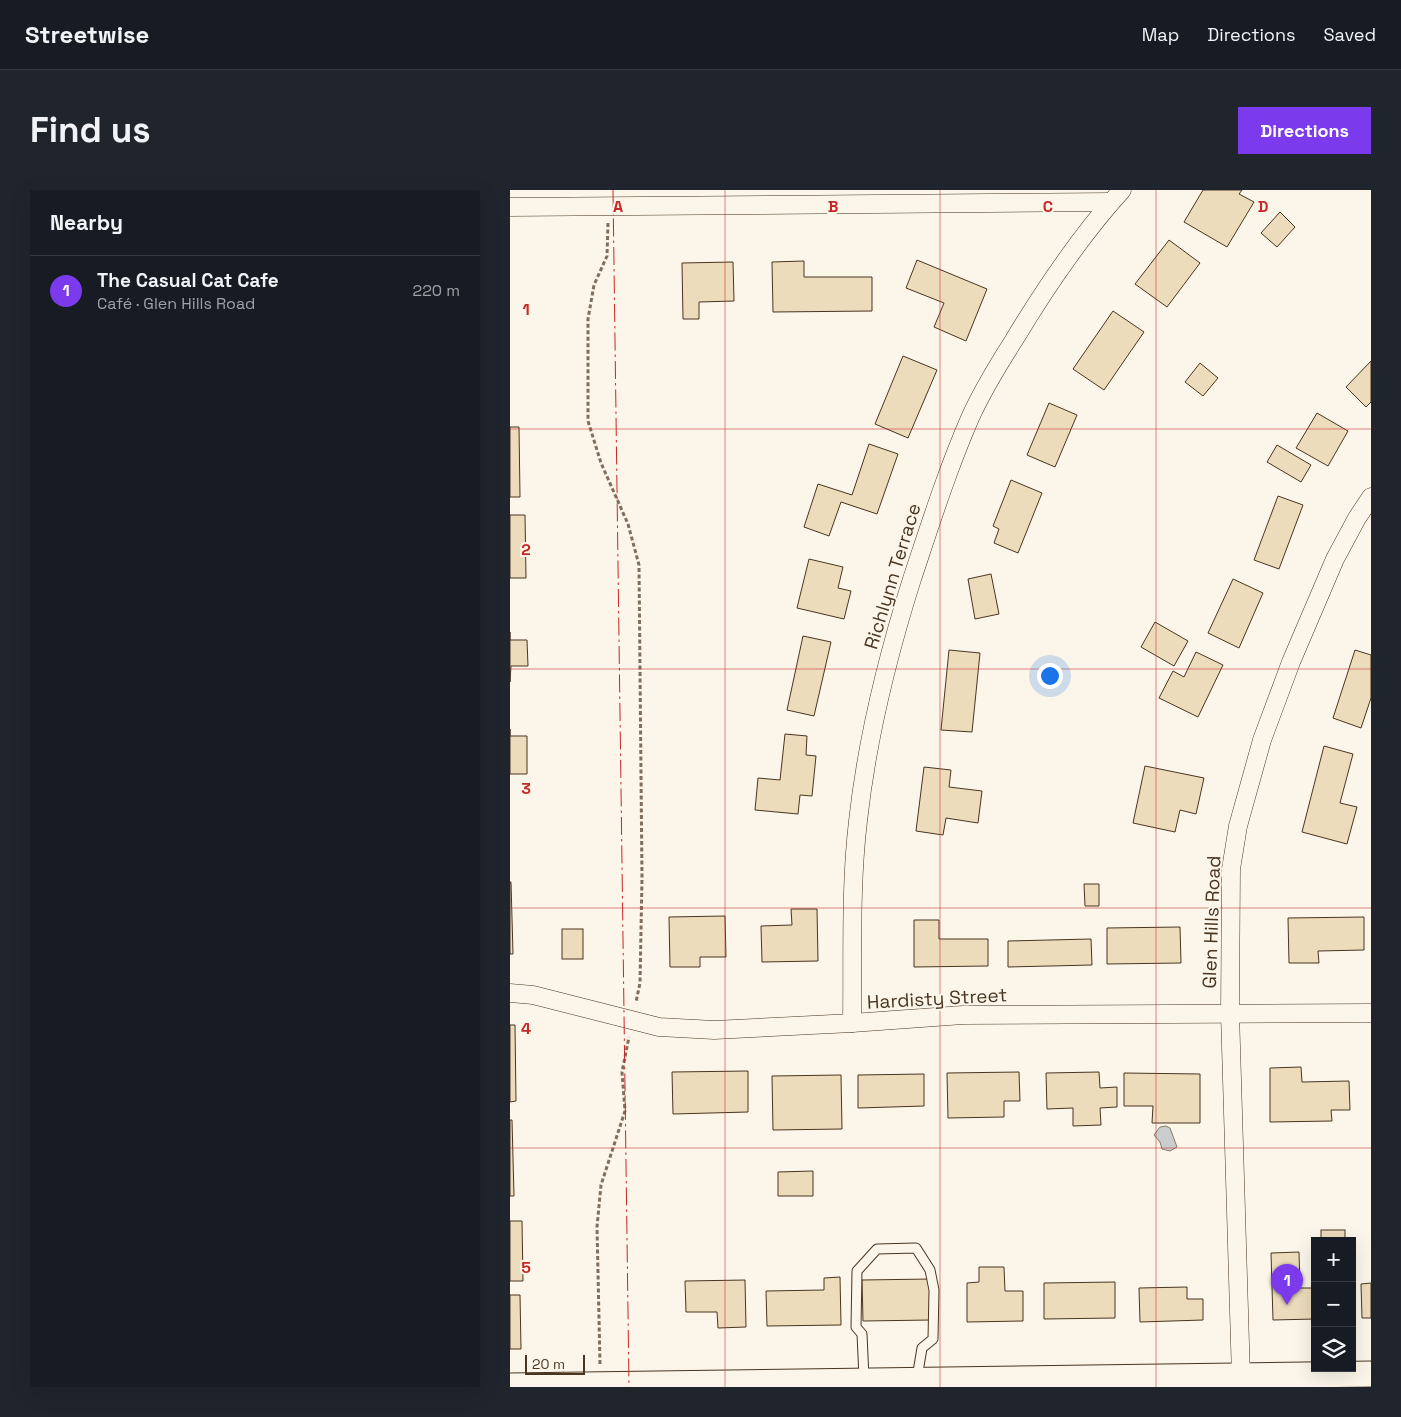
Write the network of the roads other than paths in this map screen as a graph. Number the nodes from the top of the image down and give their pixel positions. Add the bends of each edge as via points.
1 (1116, 196) edge
2 (510, 207) edge
3 (1371, 497) edge
4 (510, 993) edge
5 (1230, 1013) junction
6 (1371, 1013) edge
7 (852, 1024) junction
8 (1371, 1374) edge
9 (1241, 1376) junction
10 (916, 1381) junction
11 (864, 1382) junction
12 (941, 1384) edge
13 (510, 1386) edge
14 (543, 1386) edge

1 - 2 street
1 - 7 street, Richlynn Terrace via 1094,220 1044,290 988,383 970,417 935,507 890,649 866,766 858,822 853,899
3 - 5 street, Glen Hills Road via 1335,560 1291,662 1262,740 1238,826 1231,869
4 - 7 street, Hardisty Street via 533,995 659,1027 714,1030
5 - 6 street, Hardisty Street
5 - 7 street, Hardisty Street via 963,1015
5 - 9 street, Glen Hills Road
8 - 9 main road
9 - 12 main road
10 - 11 main road
10 - 11 lane via 922,1348 933,1338 934,1290 930,1270 916,1248 877,1249 857,1271 856,1327 862,1334
10 - 12 main road
11 - 14 main road
13 - 14 main road

